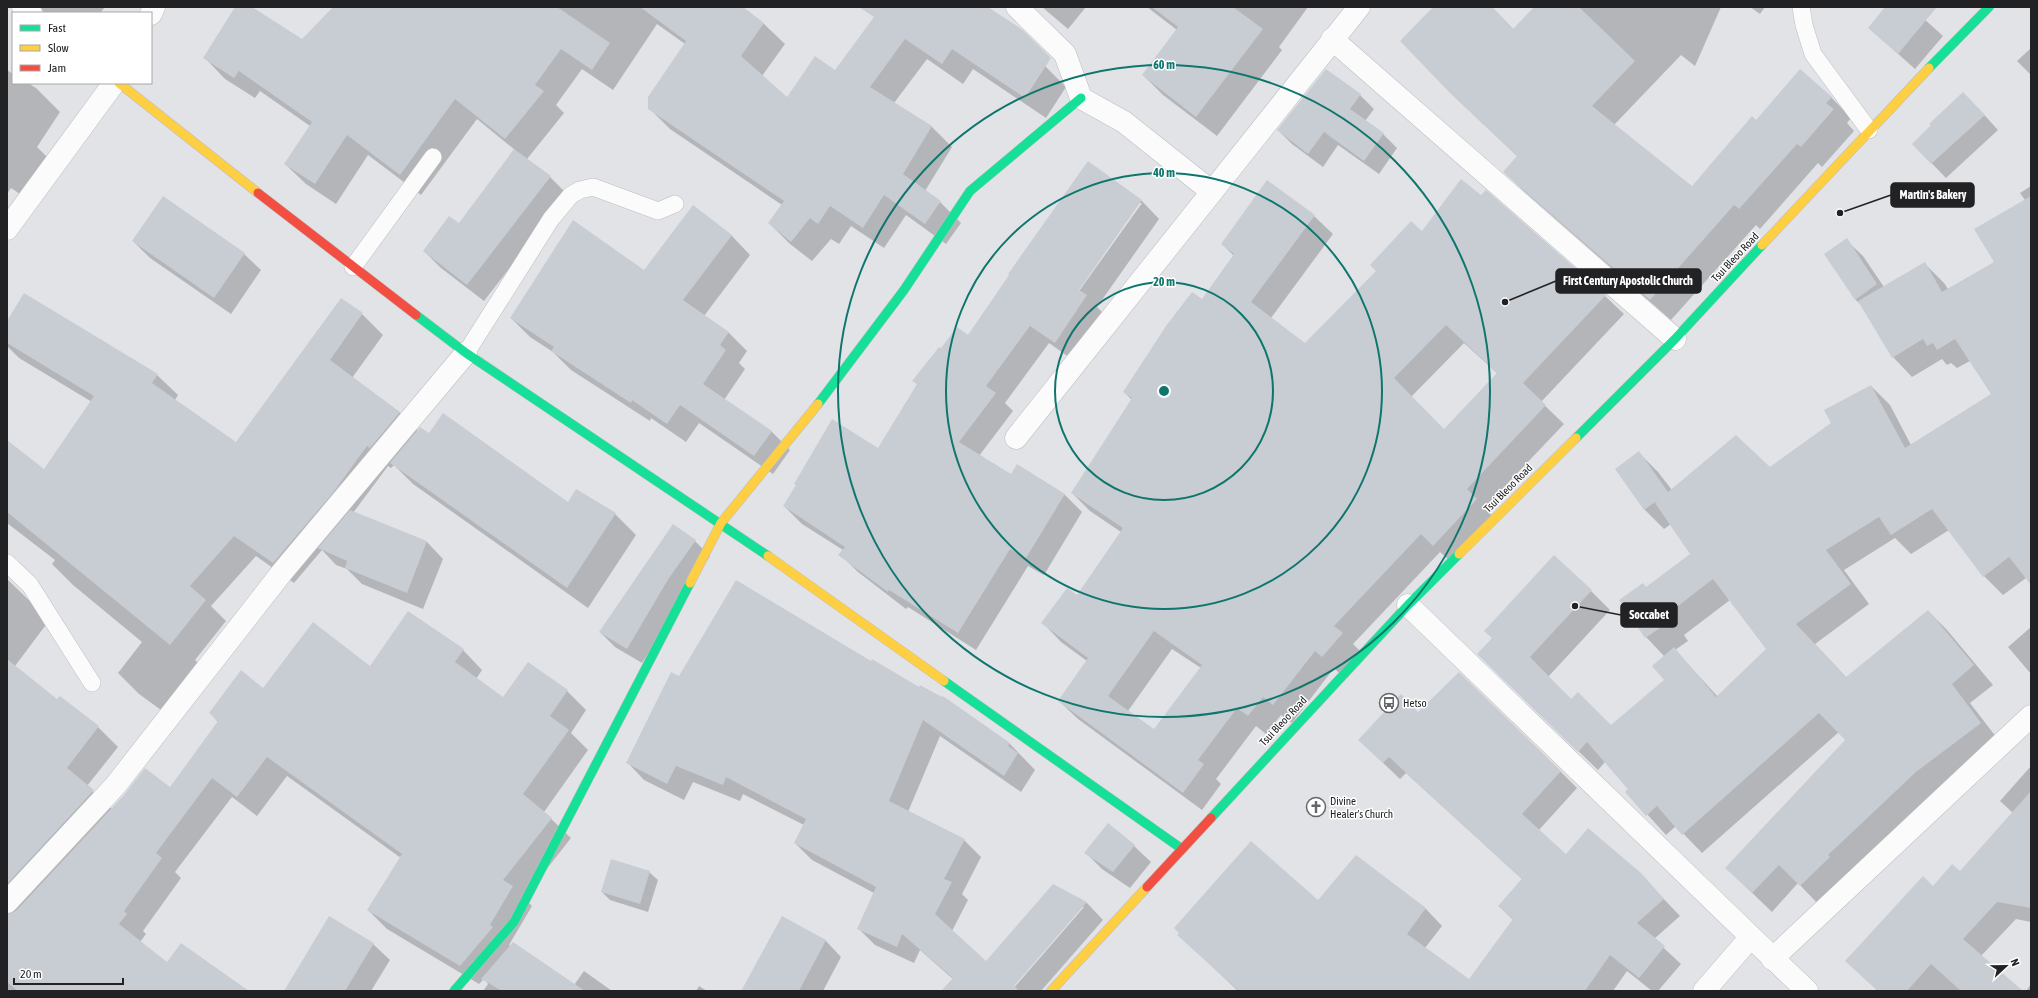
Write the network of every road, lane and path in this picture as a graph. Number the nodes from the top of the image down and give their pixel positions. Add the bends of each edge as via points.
1 (1017, 7) edge
2 (1359, 7) edge
3 (1801, 7) edge
4 (1989, 7) edge
5 (1332, 39) junction
6 (113, 84) edge
7 (120, 84) edge
8 (1081, 98) junction
9 (1869, 130) junction
10 (433, 157) dead end
11 (1211, 191) junction
12 (675, 204) dead end
13 (7, 229) edge
14 (353, 267) junction
15 (1675, 339) junction
16 (466, 353) junction
17 (1016, 438) dead end
18 (721, 523) junction
19 (7, 563) edge
20 (1408, 605) junction
21 (92, 683) dead end
22 (2031, 716) edge
23 (1182, 849) junction
24 (7, 902) edge
25 (1750, 938) junction
26 (1772, 959) junction
27 (454, 991) edge
28 (1051, 991) edge
29 (1704, 991) edge
30 (1806, 991) edge

1 - 8 street via 1065,54
2 - 5 street
3 - 9 lane via 1813,54
4 - 9 street, Tsui Bleoo Road
5 - 11 street
5 - 15 street
6 - 13 street
7 - 14 street
8 - 11 street via 1124,122
8 - 18 street via 970,191 899,297 808,417
9 - 15 street, Tsui Bleoo Road
10 - 14 lane
11 - 17 street
12 - 16 lane via 658,211 593,187 571,195 551,219
14 - 16 street
15 - 20 street, Tsui Bleoo Road
16 - 18 street
16 - 24 street via 283,571 115,786
18 - 23 street
18 - 27 street via 514,922
19 - 21 lane via 30,585
20 - 23 street, Tsui Bleoo Road
20 - 25 street
22 - 26 street
23 - 28 street, Tsui Bleoo Road
25 - 26 street
25 - 29 street
26 - 30 street

